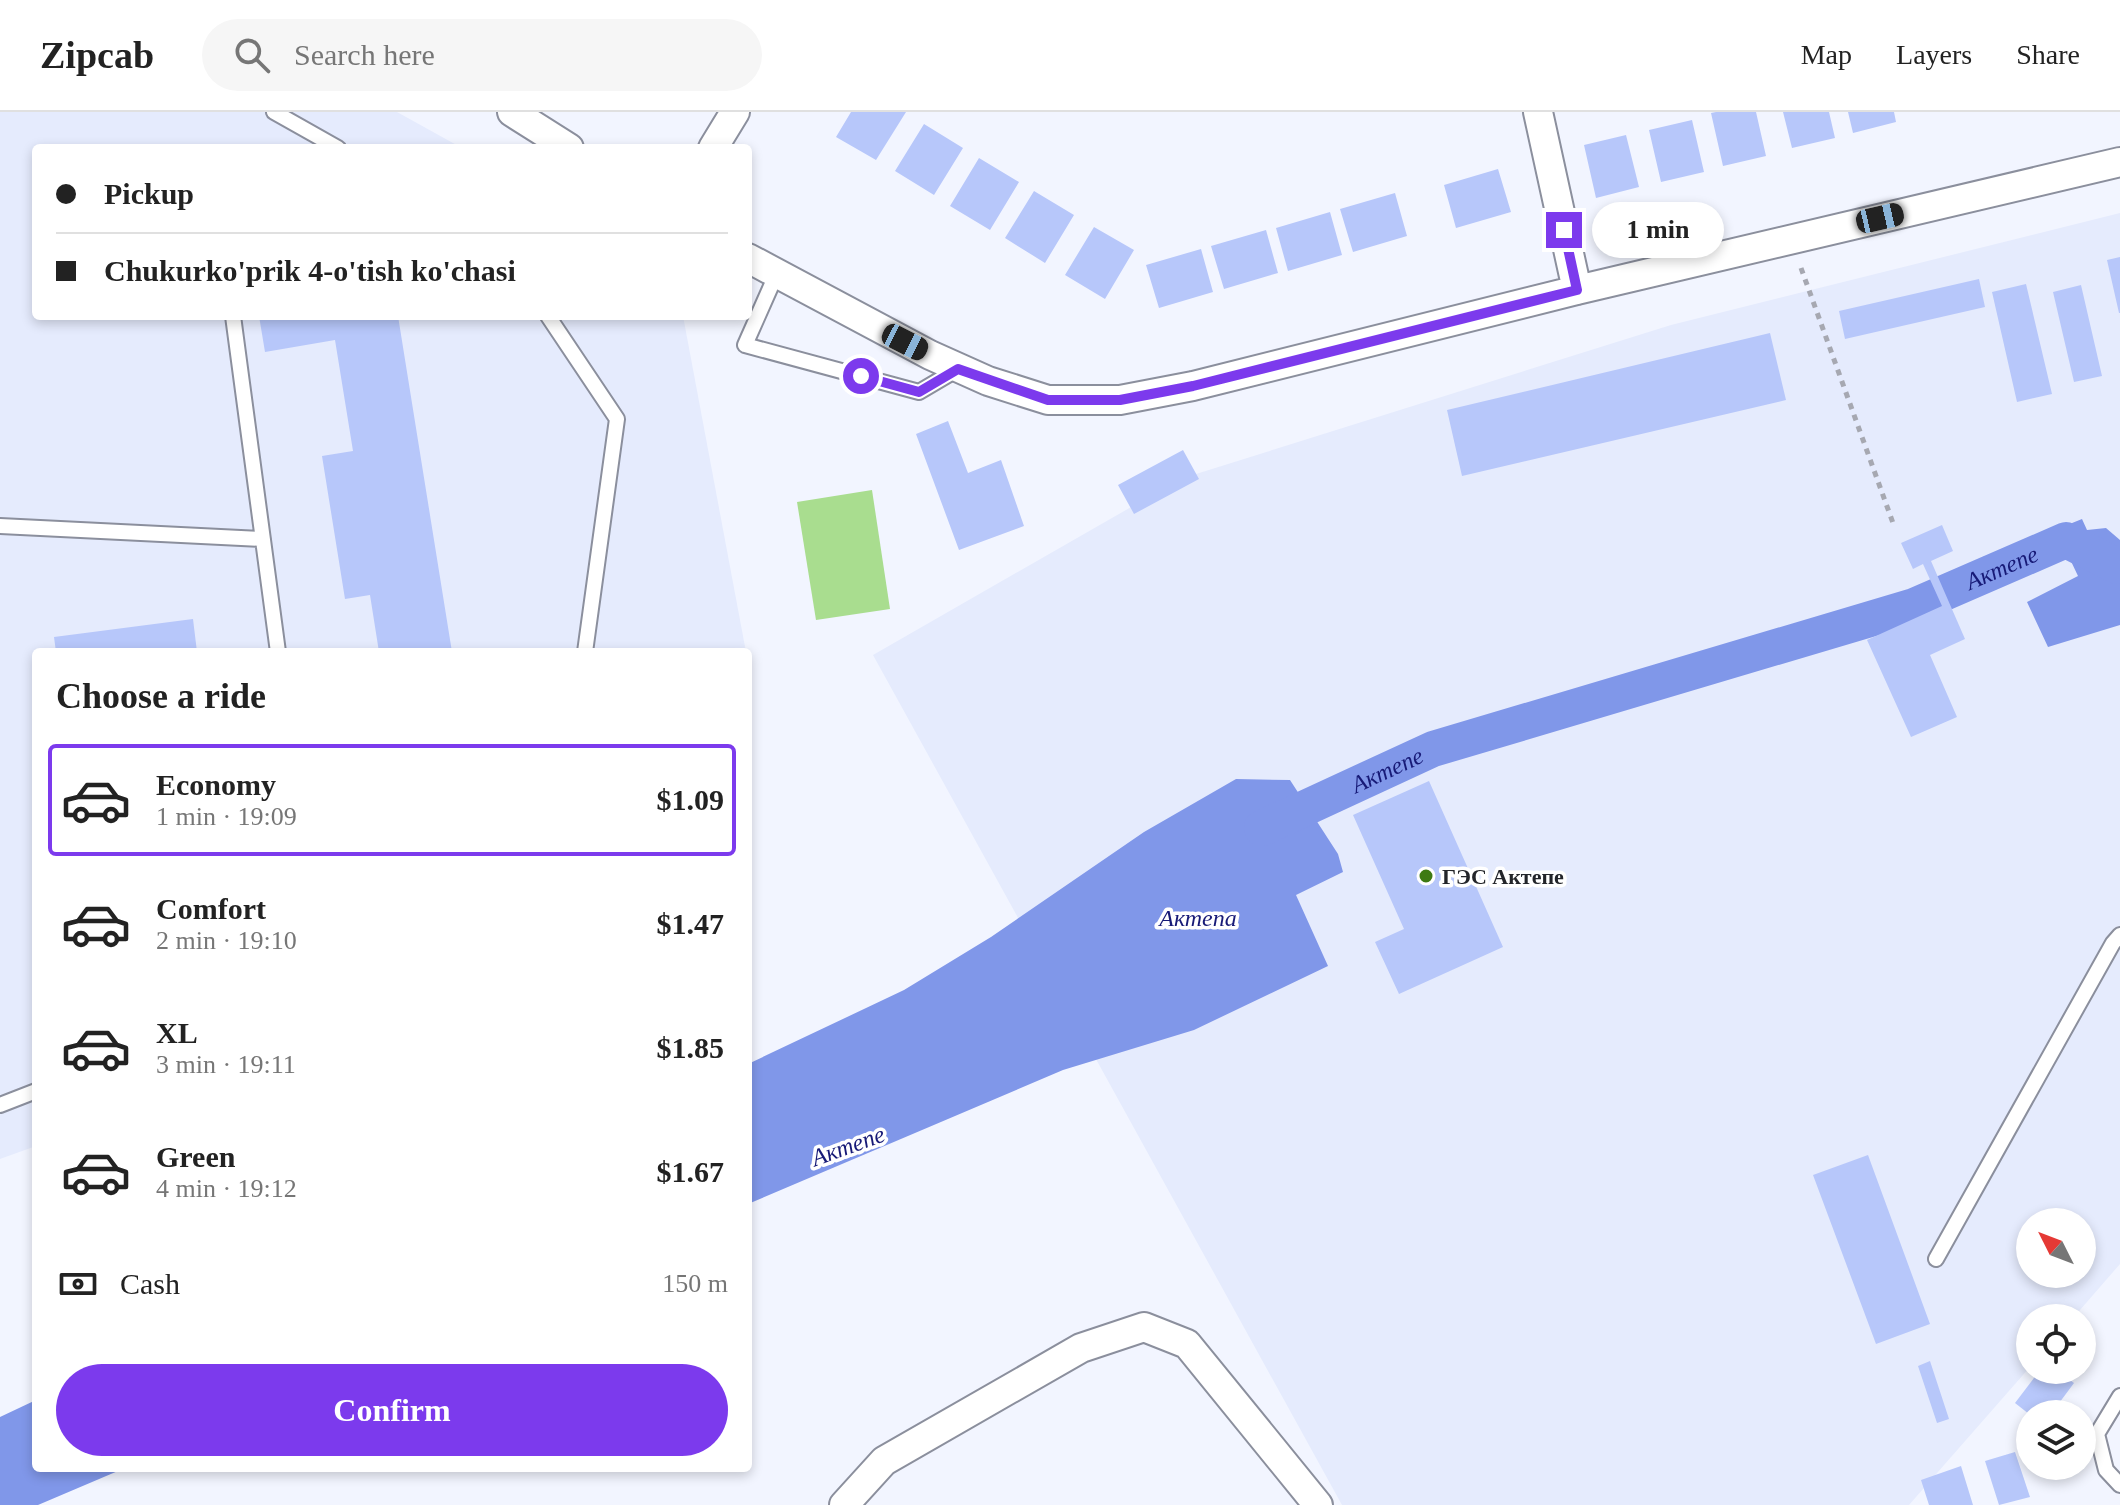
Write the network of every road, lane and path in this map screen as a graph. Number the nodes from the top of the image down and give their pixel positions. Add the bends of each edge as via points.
1 (274, 112) edge
2 (512, 112) edge
3 (735, 112) edge
4 (1538, 112) edge
5 (331, 144) edge
6 (563, 144) edge
7 (715, 144) edge
8 (2120, 162) edge
9 (1790, 238) junction
10 (752, 260) edge
11 (776, 275) junction
12 (1577, 290) junction
13 (234, 320) edge
14 (551, 320) edge
15 (958, 369) junction
16 (1893, 523) dead end
17 (0, 526) edge
18 (263, 539) junction
19 (277, 648) edge
20 (586, 648) edge
21 (2120, 935) edge
22 (32, 1093) edge
23 (0, 1105) edge
24 (1936, 1259) dead end
25 (2120, 1396) edge
26 (2120, 1485) edge
27 (844, 1505) edge
28 (1318, 1505) edge

1 - 5 lane
2 - 6 street
3 - 7 street
4 - 12 street
8 - 9 street
9 - 12 street
9 - 16 path
10 - 11 street
11 - 15 street
11 - 15 lane via 745,345 919,392
12 - 15 street via 1120,400 1048,400
13 - 18 lane
14 - 20 lane via 617,419
17 - 18 lane
18 - 19 lane
21 - 24 lane
22 - 23 lane
25 - 26 lane via 2097,1434 2106,1470
27 - 28 street via 884,1461 1081,1348 1144,1327 1187,1344

